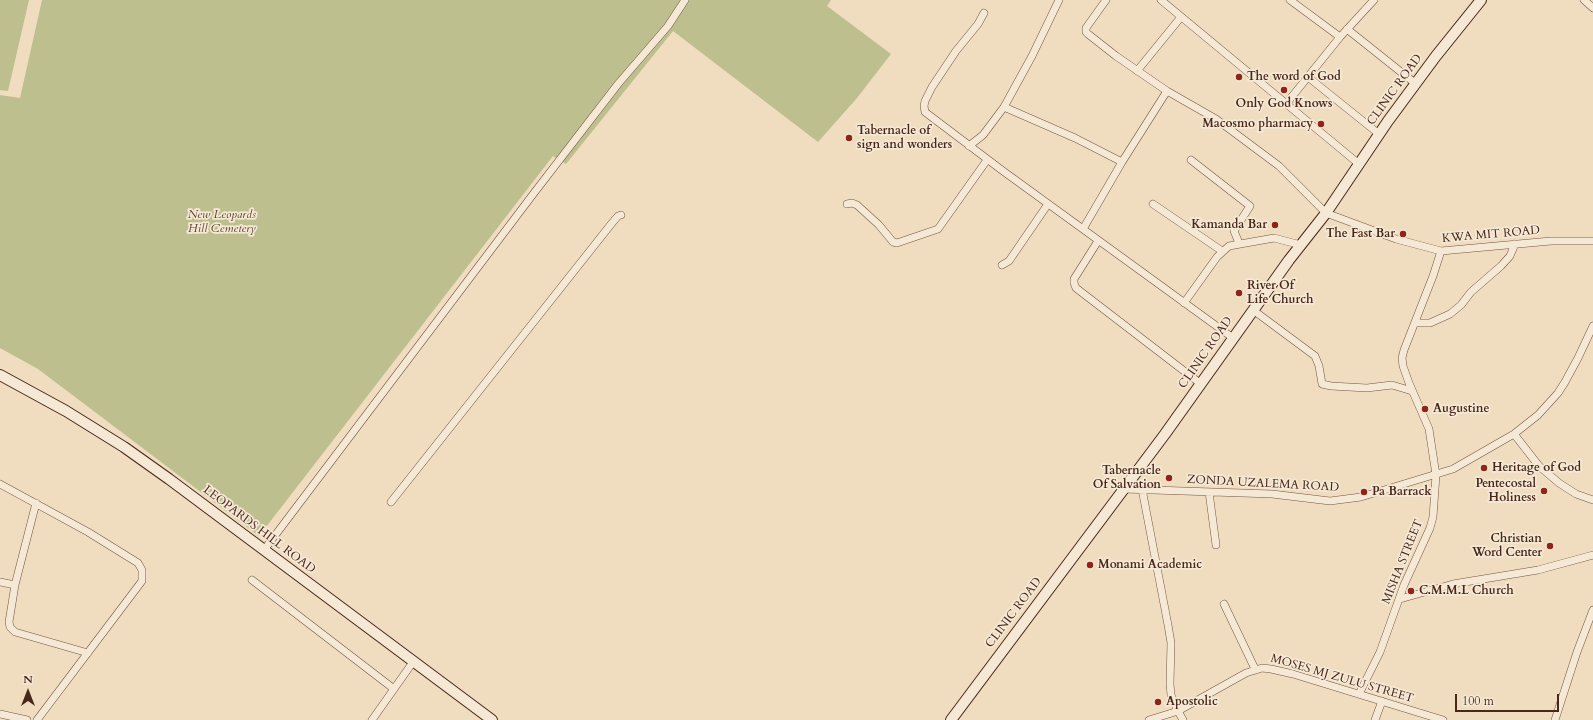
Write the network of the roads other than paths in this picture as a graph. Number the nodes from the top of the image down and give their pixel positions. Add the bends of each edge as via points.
1 (685, 0) edge
2 (1059, 0) edge
3 (1106, 0) edge
4 (1161, 0) edge
5 (1290, 0) edge
6 (1374, 0) edge
7 (1481, 0) edge
8 (1584, 0) edge
9 (1593, 8) edge
10 (984, 14) dead end
11 (1181, 17) junction
12 (1347, 29) junction
13 (1340, 37) junction
14 (1137, 71) junction
15 (1308, 77) junction
16 (1416, 84) junction
17 (1167, 91) junction
18 (1286, 104) junction
19 (1004, 106) junction
20 (1379, 134) junction
21 (969, 146) junction
22 (987, 160) junction
23 (1191, 160) dead end
24 (1122, 162) junction
25 (1359, 164) junction
26 (847, 204) dead end
27 (1048, 204) junction
28 (1153, 204) dead end
29 (1326, 213) junction
30 (621, 214) dead end
31 (1083, 229) junction
32 (1098, 241) junction
33 (1593, 241) edge
34 (1239, 243) junction
35 (1515, 244) junction
36 (1301, 245) junction
37 (1222, 251) junction
38 (1441, 252) junction
39 (1002, 265) dead end
40 (1184, 303) junction
41 (1253, 310) junction
42 (1415, 323) junction
43 (1593, 326) edge
44 (1233, 338) junction
45 (0, 375) edge
46 (1200, 384) junction
47 (1412, 391) junction
48 (1514, 434) junction
49 (1436, 475) junction
50 (0, 484) edge
51 (1124, 489) junction
52 (1142, 489) junction
53 (1209, 492) junction
54 (1593, 500) edge
55 (391, 502) dead end
56 (36, 503) junction
57 (1216, 545) dead end
58 (264, 550) junction
59 (1593, 555) edge
60 (252, 580) dead end
61 (0, 582) edge
62 (15, 585) junction
63 (1400, 599) junction
64 (1224, 604) dead end
65 (1593, 610) edge
66 (88, 653) junction
67 (413, 662) junction
68 (1255, 669) junction
69 (394, 689) junction
70 (1359, 694) junction
71 (1382, 701) junction
72 (1178, 711) junction
73 (0, 714) edge
74 (27, 720) edge
75 (38, 720) edge
76 (372, 720) edge
77 (492, 720) edge
78 (951, 720) edge
79 (1149, 720) edge
80 (1183, 720) edge
81 (1375, 720) edge
82 (1443, 720) edge
83 (1555, 720) edge

1 - 58 street via 668,26 618,84 534,193
2 - 19 street
3 - 14 street via 1086,28 1086,32
4 - 11 street
5 - 13 street
6 - 12 street
7 - 16 street, CLINIC ROAD
8 - 9 street
10 - 21 street via 932,87 924,106 929,116
11 - 14 street
11 - 18 street
12 - 13 street
12 - 16 street
13 - 15 street
14 - 17 street
15 - 18 street
15 - 20 street
16 - 20 street, CLINIC ROAD
17 - 24 street
17 - 29 street via 1216,119 1279,166
18 - 25 street
19 - 21 street via 983,135
19 - 24 street
20 - 25 street, CLINIC ROAD
21 - 22 street
22 - 26 street via 938,229 897,243 893,242 857,205
22 - 27 street
23 - 34 street via 1250,206 1234,231
24 - 31 street
25 - 29 street, CLINIC ROAD
27 - 31 street
27 - 39 street via 1009,261
28 - 37 street
29 - 36 street, CLINIC ROAD
29 - 38 street, KWA MIT ROAD via 1396,239
30 - 55 street
31 - 32 street
32 - 40 street
32 - 46 street via 1074,279 1076,288
33 - 35 street, KWA MIT ROAD
34 - 36 street via 1274,238
34 - 37 street
35 - 38 street, KWA MIT ROAD
35 - 42 street via 1510,256 1501,266 1450,314 1430,323
36 - 41 street, CLINIC ROAD
37 - 40 street
38 - 42 street, MISHA STREET
40 - 44 street
41 - 44 street, CLINIC ROAD
41 - 47 street via 1315,356 1320,366 1322,384 1367,388 1392,385
42 - 47 street, MISHA STREET via 1402,358
43 - 48 street, ZONDA UZALEMA ROAD via 1558,393 1538,415
44 - 46 street, CLINIC ROAD
45 - 58 street, LEOPARDS HILL ROAD via 66,411 124,447
46 - 51 street, CLINIC ROAD
47 - 49 street, MISHA STREET via 1429,429
48 - 49 street, ZONDA UZALEMA ROAD via 1471,460
48 - 54 street via 1539,466 1555,480 1576,494
49 - 53 street, ZONDA UZALEMA ROAD via 1348,500 1330,501 1272,494
49 - 63 street, MISHA STREET via 1430,528 1418,551
50 - 56 street
51 - 52 street, ZONDA UZALEMA ROAD
51 - 78 street, CLINIC ROAD
52 - 53 street, ZONDA UZALEMA ROAD
52 - 72 street via 1171,643 1171,695
53 - 57 street
56 - 62 street
56 - 66 street via 138,563 142,570 142,581
58 - 67 street, LEOPARDS HILL ROAD
59 - 63 street via 1538,570 1453,584
60 - 69 street
61 - 62 street
62 - 66 street via 9,622 15,632
63 - 70 street, MISHA STREET via 1380,652
64 - 68 street
65 - 83 street
66 - 75 street
67 - 69 street
67 - 77 street, LEOPARDS HILL ROAD
68 - 70 street, MOSES MJ ZULU STREET via 1271,669
68 - 72 street, MOSES MJ ZULU STREET
69 - 76 street
70 - 71 street, MOSES MJ ZULU STREET
71 - 81 street
71 - 82 street, MOSES MJ ZULU STREET
72 - 79 street, MOSES MJ ZULU STREET
72 - 80 street
73 - 74 street

